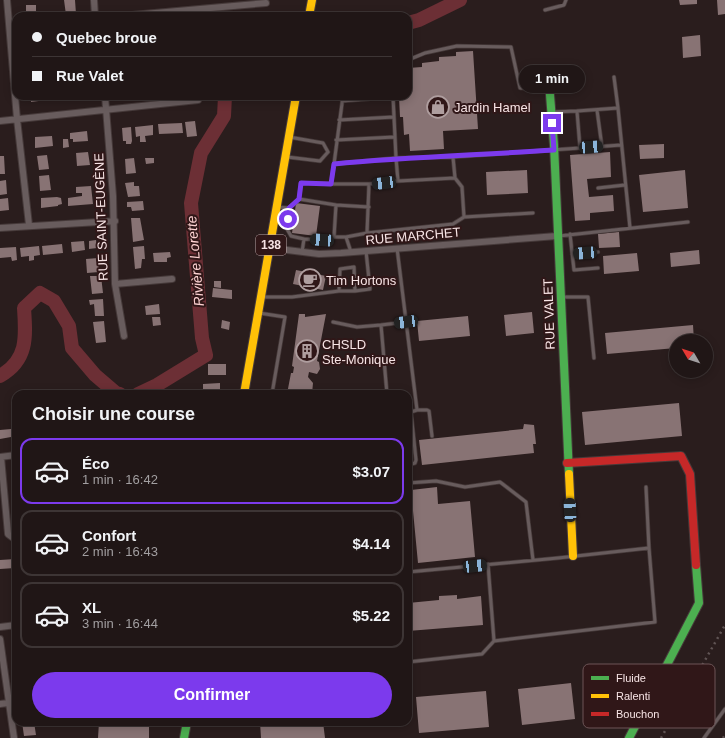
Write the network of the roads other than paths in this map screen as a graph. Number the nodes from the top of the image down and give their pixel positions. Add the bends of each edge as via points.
1 (7, 0) edge
2 (94, 0) edge
3 (312, 0) edge
4 (566, 0) edge
5 (266, 3) dead end
6 (545, 10) dead end
7 (95, 12) edge
8 (166, 12) edge
9 (310, 12) edge
10 (412, 58) edge
11 (12, 60) edge
12 (548, 70) dead end
13 (614, 77) dead end
14 (550, 89) junction
15 (15, 100) edge
16 (105, 100) edge
17 (198, 100) dead end
18 (295, 100) edge
19 (355, 100) edge
20 (393, 100) edge
21 (342, 101) joint
22 (618, 108) junction
23 (597, 110) junction
24 (106, 111) junction
25 (577, 111) junction
26 (551, 112) junction
27 (394, 116) junction
28 (17, 119) junction
29 (339, 120) junction
30 (0, 121) edge
31 (289, 137) junction
32 (395, 137) junction
33 (336, 140) junction
34 (621, 145) junction
35 (602, 146) junction
36 (580, 148) junction
37 (554, 150) junction
38 (328, 152) junction
39 (334, 152) junction
40 (286, 157) junction
41 (453, 157) junction
42 (396, 158) junction
43 (334, 164) junction
44 (455, 178) junction
45 (398, 181) junction
46 (331, 184) junction
47 (370, 184) junction
48 (625, 185) junction
49 (598, 188) dead end
50 (299, 199) junction
51 (336, 205) junction
52 (277, 207) junction
53 (369, 207) junction
54 (289, 208) junction
55 (533, 213) dead end
56 (464, 217) junction
57 (115, 221) junction
58 (688, 222) dead end
59 (29, 225) junction
60 (0, 228) edge
61 (630, 228) junction
62 (367, 233) junction
63 (570, 234) junction
64 (557, 236) junction
65 (334, 237) junction
66 (346, 237) junction
67 (304, 239) junction
68 (270, 248) junction
69 (397, 248) junction
70 (366, 251) junction
71 (302, 252) junction
72 (351, 252) junction
73 (598, 252) dead end
74 (572, 254) junction
75 (598, 268) dead end
76 (172, 279) dead end
77 (115, 284) junction
78 (339, 291) junction
79 (355, 291) junction
80 (262, 297) junction
81 (560, 297) junction
82 (259, 313) junction
83 (333, 322) dead end
84 (406, 322) junction
85 (381, 325) junction
86 (124, 336) dead end
87 (594, 358) dead end
88 (245, 390) edge
89 (273, 390) edge
90 (387, 390) edge
91 (416, 410) junction
92 (412, 411) edge
93 (412, 428) edge
94 (432, 436) dead end
95 (12, 456) edge
96 (0, 457) edge
97 (567, 463) junction
98 (412, 464) edge
99 (412, 483) edge
100 (646, 487) dead end
101 (12, 537) edge
102 (649, 548) junction
103 (573, 556) junction
104 (533, 560) junction
105 (488, 564) junction
106 (412, 572) edge
107 (12, 625) edge
108 (0, 626) edge
109 (0, 639) edge
110 (494, 641) junction
111 (412, 662) edge
112 (667, 664) edge
113 (8, 703) junction
114 (0, 704) edge
115 (725, 709) edge
116 (715, 723) edge
117 (186, 726) edge
118 (634, 728) edge
119 (711, 728) edge
120 (14, 738) edge
121 (184, 738) edge
122 (629, 738) edge
123 (704, 738) edge

1 - 11 street
2 - 7 street
3 - 9 street
4 - 6 lane via 564,5
5 - 8 street
10 - 14 lane via 457,46 511,47 520,88
12 - 14 street, RUE VALET
13 - 22 lane
14 - 26 street, RUE VALET
15 - 28 street
16 - 24 street, RUE SAINT-EUGÈNE
17 - 24 street
18 - 31 street, 138
19 - 21 lane
20 - 27 lane
21 - 29 lane
22 - 23 lane
22 - 34 lane
23 - 25 lane
23 - 35 lane
24 - 28 street
24 - 57 street, RUE SAINT-EUGÈNE
25 - 26 lane
25 - 36 lane
26 - 37 street, RUE VALET
27 - 29 lane
27 - 32 lane
28 - 30 street
28 - 59 street
29 - 33 lane
31 - 38 lane via 323,143
31 - 40 street, 138
32 - 33 lane
32 - 42 lane
33 - 39 lane
34 - 35 lane
34 - 48 lane
35 - 36 lane
36 - 37 lane
37 - 41 lane
37 - 64 street, RUE VALET
38 - 39 lane
38 - 40 lane via 320,161
39 - 43 lane
40 - 52 street, 138
41 - 42 lane
41 - 44 lane
42 - 43 lane
42 - 45 lane
43 - 46 lane
44 - 45 lane
44 - 56 lane via 462,187
45 - 47 lane
46 - 47 lane
46 - 50 lane via 301,183
47 - 53 lane
48 - 49 lane
48 - 61 lane
50 - 51 lane
50 - 54 lane
51 - 53 lane
51 - 65 lane
52 - 54 lane
52 - 68 street, 138
53 - 62 lane
54 - 67 lane via 287,229 291,236
55 - 56 lane
56 - 62 lane via 452,224
57 - 59 street
57 - 77 street, RUE SAINT-EUGÈNE
58 - 61 lane
59 - 60 street
61 - 63 lane
62 - 66 lane
63 - 64 lane
63 - 74 lane
64 - 69 street, RUE MARCHET
64 - 81 street, RUE VALET
65 - 66 lane
65 - 67 lane via 322,240
66 - 72 lane
67 - 71 lane
68 - 71 street, RUE MARCHET
68 - 80 street, 138
69 - 70 street, RUE MARCHET
69 - 84 lane
70 - 72 street, RUE MARCHET
70 - 79 lane via 370,289
71 - 72 street, RUE MARCHET
73 - 74 lane
74 - 75 lane via 574,270
76 - 77 street
77 - 86 street, RUE SAINT-EUGÈNE
78 - 79 lane
78 - 79 lane via 340,269 354,267
78 - 80 lane via 292,297
80 - 82 street, 138
81 - 87 lane via 588,297
81 - 97 street, RUE VALET
82 - 88 street, 138
82 - 89 lane via 285,317
83 - 85 lane via 356,327
84 - 85 lane
84 - 91 lane
85 - 90 lane
91 - 92 lane
91 - 94 lane via 429,411
93 - 98 lane via 416,460
95 - 96 street
96 - 101 street via 8,534
97 - 103 street, RUE VALET
97 - 112 street via 681,456 690,474 699,603
99 - 104 lane via 436,481 465,487 500,482 526,502
100 - 102 lane
102 - 103 lane
102 - 110 lane via 655,622
103 - 104 lane
104 - 105 lane
105 - 106 lane
105 - 110 lane
107 - 108 street
109 - 113 street
110 - 111 lane via 482,654
113 - 114 street
113 - 120 street
115 - 116 lane
117 - 121 street
118 - 122 street
119 - 123 lane

